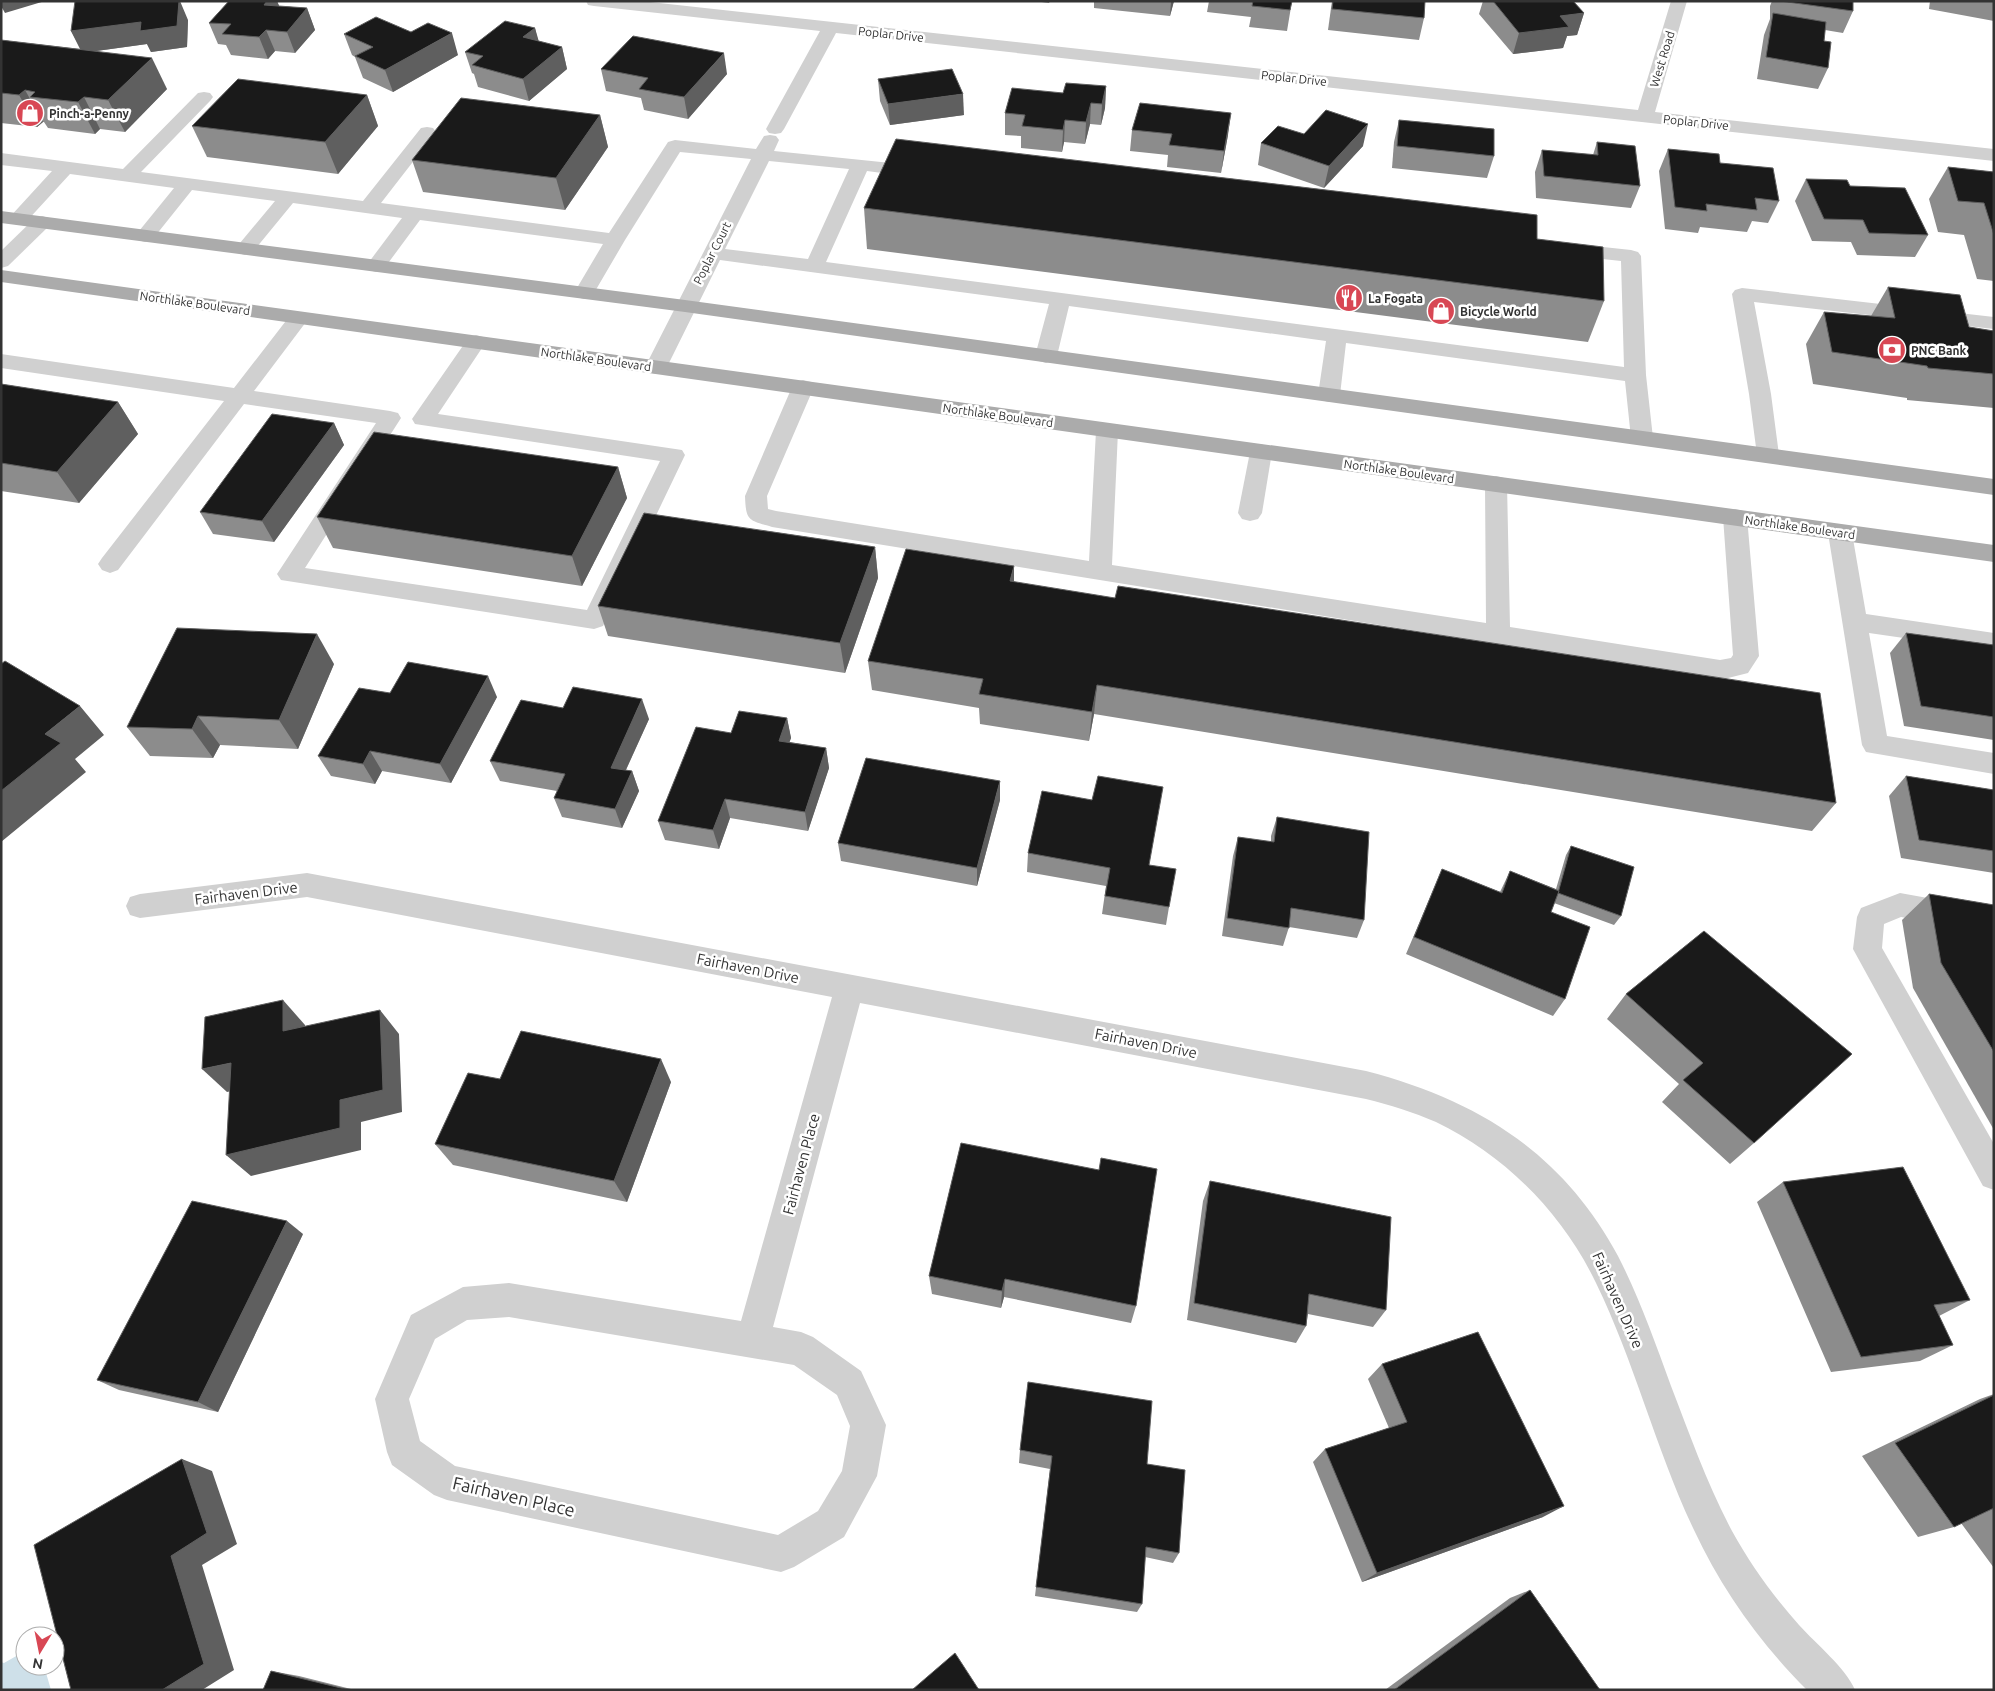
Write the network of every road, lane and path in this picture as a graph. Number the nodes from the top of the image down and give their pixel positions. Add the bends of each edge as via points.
1 (594, 1) edge
2 (1679, 1) edge
3 (831, 27) junction
4 (204, 97) dead end
5 (1645, 116) junction
6 (427, 132) dead end
7 (769, 141) junction
8 (1994, 155) edge
9 (1, 158) edge
10 (860, 165) junction
11 (66, 167) junction
12 (939, 174) edge
13 (128, 176) junction
14 (188, 183) junction
15 (288, 197) junction
16 (369, 206) junction
17 (414, 213) junction
18 (10, 218) edge
19 (42, 222) junction
20 (145, 236) junction
21 (615, 240) junction
22 (1552, 247) edge
23 (245, 249) junction
24 (713, 253) junction
25 (1, 262) edge
26 (376, 266) junction
27 (815, 266) junction
28 (1, 276) edge
29 (584, 293) junction
30 (1061, 298) junction
31 (1792, 300) junction
32 (685, 306) junction
33 (299, 318) junction
34 (1994, 324) edge
35 (1855, 327) edge
36 (1337, 336) junction
37 (1994, 336) edge
38 (1970, 340) edge
39 (476, 342) junction
40 (1046, 356) junction
41 (1, 361) edge
42 (656, 367) junction
43 (1635, 375) junction
44 (804, 387) junction
45 (1329, 395) junction
46 (239, 396) junction
47 (390, 418) junction
48 (423, 419) junction
49 (1107, 431) junction
50 (1642, 438) junction
51 (1261, 452) junction
52 (1768, 456) junction
53 (1496, 484) junction
54 (1994, 487) edge
55 (1250, 513) dead end
56 (1735, 517) junction
57 (1840, 533) junction
58 (1994, 554) edge
59 (110, 564) dead end
60 (1100, 572) junction
61 (1855, 622) junction
62 (1498, 633) junction
63 (1994, 642) edge
64 (1994, 764) edge
65 (140, 906) dead end
66 (1994, 922) edge
67 (850, 987) junction
68 (1994, 1175) edge
69 (753, 1340) junction
70 (1836, 1690) edge

1 - 3 street, Poplar Drive
2 - 5 street, West Road
3 - 5 street, Poplar Drive
3 - 7 street, Poplar Court
4 - 13 street
5 - 8 street, Poplar Drive
6 - 16 street
7 - 10 street
7 - 21 street via 675,146
7 - 24 street, Poplar Court
9 - 11 street
10 - 12 street
10 - 27 street
11 - 13 street
11 - 18 street
13 - 14 street
14 - 15 street
14 - 20 street
15 - 16 street
15 - 23 street
16 - 17 street
17 - 21 street
17 - 26 street
18 - 19 main road
19 - 20 main road
19 - 25 street
20 - 23 main road
21 - 29 street
22 - 43 street via 1631,256
23 - 26 main road
24 - 27 street
24 - 32 street, Poplar Court
26 - 29 main road
27 - 30 street
28 - 33 main road, Northlake Boulevard
29 - 32 main road
30 - 36 street
30 - 40 street
31 - 34 street
31 - 35 street
31 - 52 street via 1742,294
32 - 40 main road
32 - 42 street, Poplar Court
33 - 39 main road, Northlake Boulevard
33 - 46 street
36 - 43 street
36 - 45 street
37 - 38 street
39 - 42 main road, Northlake Boulevard
39 - 48 street
40 - 45 main road
41 - 46 street
42 - 44 main road, Northlake Boulevard
43 - 50 street
44 - 49 main road, Northlake Boulevard
44 - 60 street via 756,496 757,513 772,519
45 - 50 main road
46 - 47 street
46 - 59 street
47 - 48 street
47 - 48 street via 289,574 594,620 674,455
49 - 51 main road, Northlake Boulevard
49 - 60 street
50 - 52 main road
51 - 53 main road, Northlake Boulevard
51 - 55 street
52 - 54 main road
53 - 56 main road, Northlake Boulevard
53 - 62 street
56 - 57 main road, Northlake Boulevard
56 - 62 street via 1746,656 1739,666 1720,670
57 - 58 main road, Northlake Boulevard
57 - 61 street
60 - 62 street
61 - 63 street
61 - 64 street via 1875,745
65 - 67 street, Fairhaven Drive via 307,885
66 - 68 street via 1900,905 1871,917 1867,949
67 - 69 street, Fairhaven Place
67 - 70 street, Fairhaven Drive via 1366,1085 1412,1098 1456,1117 1498,1143 1536,1175 1572,1214 1601,1257 1623,1305 1702,1509 1733,1568 1773,1626
69 - 69 street, Fairhaven Place via 509,1300 463,1304 423,1327 392,1399 405,1452 447,1482 781,1554 831,1524 859,1476 868,1425 849,1383 801,1349

